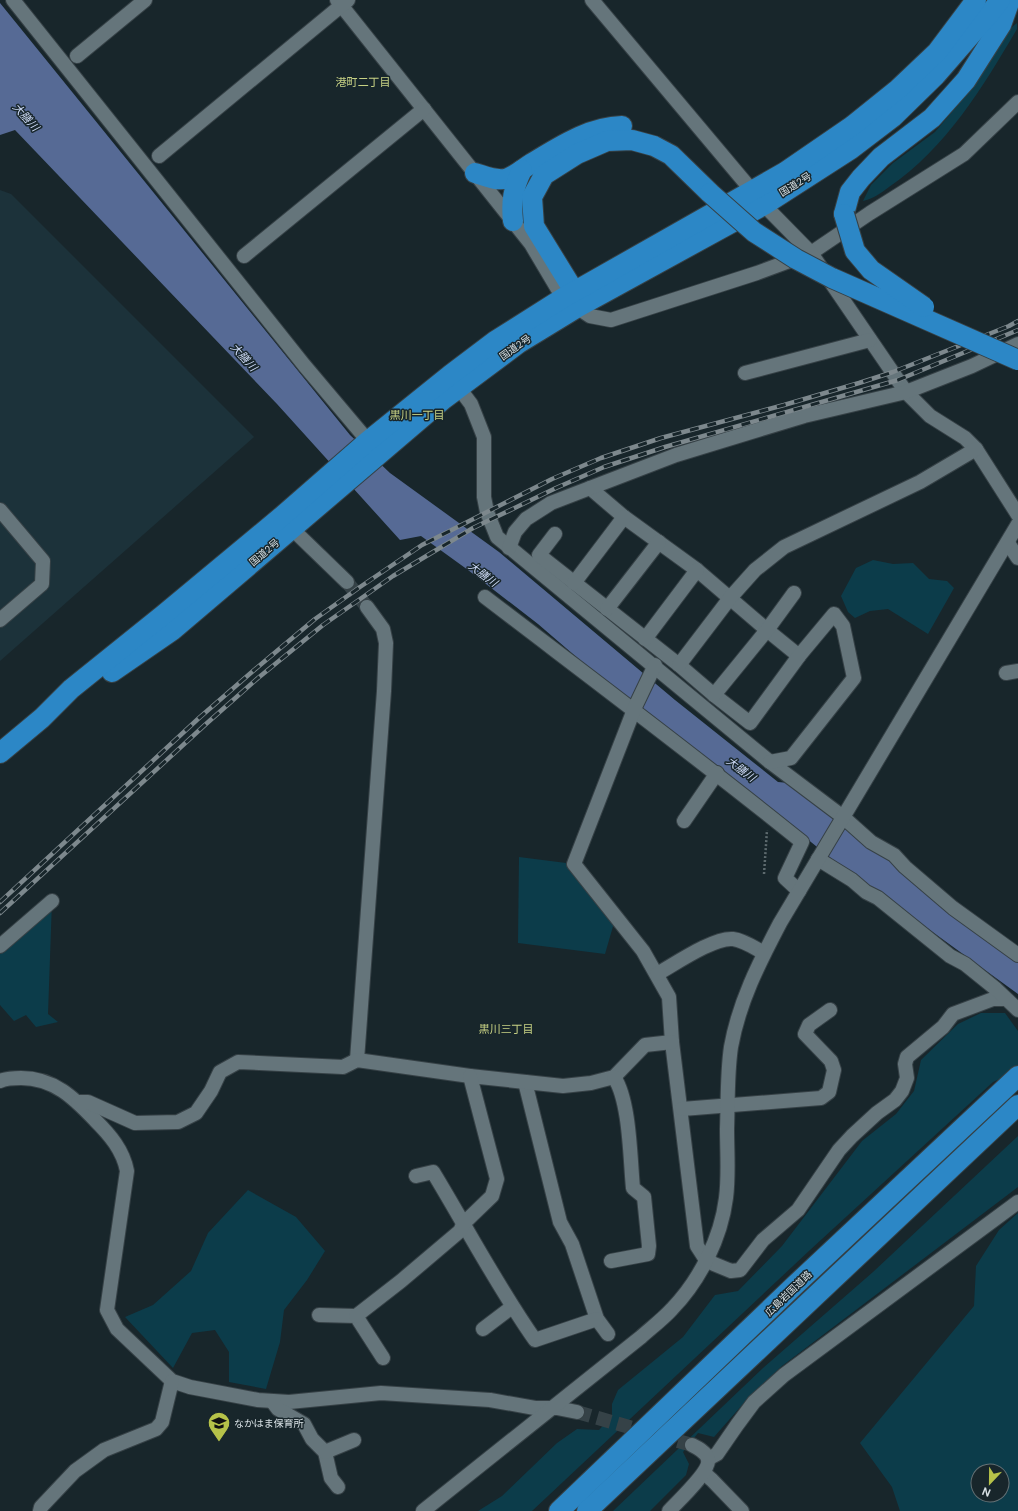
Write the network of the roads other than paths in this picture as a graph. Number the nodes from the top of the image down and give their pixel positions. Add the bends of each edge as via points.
1 (13, 0) edge
2 (145, 0) edge
3 (592, 0) edge
4 (976, 0) edge
5 (1000, 0) edge
6 (1010, 0) edge
7 (342, 2) edge
8 (77, 56) dead end
9 (1018, 102) edge
10 (424, 109) junction
11 (159, 156) dead end
12 (522, 170) junction
13 (475, 173) junction
14 (714, 189) junction
15 (757, 198) junction
16 (513, 221) junction
17 (811, 253) junction
18 (244, 256) dead end
19 (572, 298) junction
20 (924, 307) junction
21 (870, 340) junction
22 (1018, 344) edge
23 (1018, 348) edge
24 (1018, 360) edge
25 (745, 373) dead end
26 (454, 382) junction
27 (906, 392) junction
28 (370, 448) junction
29 (976, 449) junction
30 (590, 488) junction
31 (0, 510) edge
32 (1018, 515) edge
33 (624, 516) junction
34 (286, 523) junction
35 (1018, 524) edge
36 (554, 534) dead end
37 (659, 542) junction
38 (1008, 543) junction
39 (509, 548) junction
40 (1018, 558) edge
41 (697, 570) junction
42 (347, 582) tunnel mouth
43 (574, 583) junction
44 (794, 593) dead end
45 (485, 597) dead end
46 (730, 598) junction
47 (367, 607) tunnel mouth
48 (607, 609) junction
49 (0, 620) edge
50 (766, 630) junction
51 (645, 639) junction
52 (799, 656) junction
53 (678, 665) junction
54 (653, 669) junction
55 (710, 692) junction
56 (689, 693) junction
57 (635, 710) junction
58 (0, 753) edge
59 (770, 762) junction
60 (717, 774) junction
61 (842, 819) junction
62 (684, 821) dead end
63 (820, 857) junction
64 (799, 890) junction
65 (52, 901) dead end
66 (0, 946) edge
67 (764, 952) junction
68 (1018, 955) edge
69 (657, 974) junction
70 (1005, 999) junction
71 (830, 1010) dead end
72 (1018, 1010) edge
73 (672, 1042) junction
74 (357, 1060) junction
75 (470, 1076) junction
76 (614, 1077) junction
77 (1014, 1080) edge
78 (0, 1081) edge
79 (525, 1082) junction
80 (78, 1102) junction
81 (728, 1105) junction
82 (1018, 1105) edge
83 (682, 1109) junction
84 (416, 1176) dead end
85 (1018, 1202) edge
86 (464, 1223) junction
87 (706, 1260) junction
88 (611, 1261) dead end
89 (512, 1307) junction
90 (319, 1315) dead end
91 (356, 1316) junction
92 (597, 1319) junction
93 (483, 1329) dead end
94 (608, 1334) dead end
95 (384, 1358) dead end
96 (172, 1381) junction
97 (272, 1401) junction
98 (553, 1408) junction
99 (577, 1412) tunnel mouth
100 (354, 1440) dead end
101 (692, 1445) tunnel mouth
102 (325, 1452) junction
103 (708, 1459) junction
104 (704, 1473) junction
105 (338, 1487) dead end
106 (40, 1511) edge
107 (424, 1511) edge
108 (559, 1511) edge
109 (587, 1511) edge
110 (669, 1511) edge
111 (742, 1511) edge

1 - 28 street
2 - 8 street
3 - 15 street
4 - 15 highway, 国道2号 via 937,52 898,89 852,126 785,172
5 - 15 highway, 国道2号 via 936,75 893,117 851,149
6 - 20 highway, bridge via 1002,25 966,80 932,118 881,158 850,192 844,214 855,252 871,270
7 - 10 street
7 - 11 street
9 - 17 street via 964,154
10 - 13 street
10 - 18 street
12 - 13 highway via 508,178 494,179
12 - 14 highway via 560,146 591,132 630,126 661,136 682,148
12 - 16 highway via 515,184
13 - 16 street
14 - 19 highway via 670,155 654,146 632,140 607,141 577,154 544,175 532,197 534,226
14 - 20 highway, bridge via 780,238
14 - 24 highway, bridge via 754,232 796,259 832,278
15 - 17 street
15 - 19 highway, 国道2号
16 - 19 street
17 - 19 street via 611,320 590,316
17 - 21 street
19 - 26 highway, 国道2号 via 519,343
20 - 23 highway
21 - 25 street
21 - 27 street
22 - 27 street via 972,366
26 - 28 highway, 国道2号 via 444,399
26 - 39 street via 471,404 484,437 484,497 487,512 497,537
27 - 29 street via 930,416 965,438
27 - 30 street via 804,416 676,455
28 - 34 highway, 国道2号
29 - 32 street
29 - 46 street via 920,482 784,547 755,570
30 - 33 street
30 - 39 street via 551,503 526,518 515,532
31 - 49 street via 43,562 42,584
33 - 37 street
33 - 43 street
34 - 42 street
34 - 58 highway, 国道2号 via 163,615 71,689 42,718
35 - 38 street
36 - 43 street via 539,556
37 - 41 street
37 - 48 street
38 - 40 street
38 - 61 street
39 - 54 street
41 - 46 street
41 - 51 street
43 - 48 street
44 - 50 street
45 - 57 street
46 - 50 street
46 - 53 street
47 - 74 street via 383,629 386,643
48 - 51 street
50 - 52 street
50 - 55 street
51 - 53 street
52 - 55 street via 750,723
52 - 59 street via 834,614 843,626 854,678 791,758
53 - 55 street
54 - 56 street
54 - 57 street
55 - 56 street
56 - 59 street
57 - 60 street
57 - 69 street via 574,864 643,951
59 - 61 street
60 - 62 street
60 - 64 street via 802,842 785,878
61 - 63 street
61 - 68 street via 871,842 894,855 953,908
63 - 64 street
63 - 70 street via 866,892 878,898 950,956 965,964
64 - 67 street
65 - 66 street
67 - 69 street via 735,939 726,938
67 - 81 street via 737,1020 731,1048
69 - 73 street via 669,997
70 - 72 street
70 - 87 street via 993,999 953,1014 907,1057 902,1092 876,1113 839,1150 798,1210 764,1240 740,1270 731,1271
71 - 81 street via 809,1026 805,1034 831,1061 834,1070 829,1092 821,1098
73 - 76 street via 646,1045
73 - 83 street
74 - 75 street
74 - 80 street via 343,1067 238,1062 220,1072 211,1091 196,1112 178,1122 135,1123 88,1102
75 - 79 street
75 - 86 street via 497,1179 492,1196
76 - 79 street via 563,1086
76 - 88 street via 619,1085 627,1122 633,1188 644,1197 649,1246 648,1254
77 - 108 highway, 広島岩国道路
78 - 80 street via 7,1078 34,1078 60,1088
79 - 92 street via 560,1222 572,1244
80 - 96 street via 109,1134 124,1158 127,1171 108,1310 117,1328
81 - 83 street
81 - 87 street via 726,1199 719,1229
82 - 109 highway, 広島岩国道路
83 - 87 street via 697,1246
84 - 86 street via 433,1172
85 - 103 street via 784,1375 754,1402 717,1454
86 - 89 street
86 - 91 street via 460,1231
87 - 98 street via 693,1283 673,1308
89 - 92 street via 535,1340
89 - 93 street
90 - 91 street
91 - 95 street
92 - 94 street
96 - 97 street via 190,1388
96 - 106 street via 162,1422 156,1429 104,1450 76,1471
97 - 98 street via 289,1402 381,1393 490,1400 535,1408
97 - 102 street via 278,1409 304,1424 312,1439
98 - 99 street
98 - 107 street
100 - 102 street
101 - 103 street via 701,1450
102 - 105 street via 331,1478
103 - 104 street
104 - 110 street
104 - 111 street

